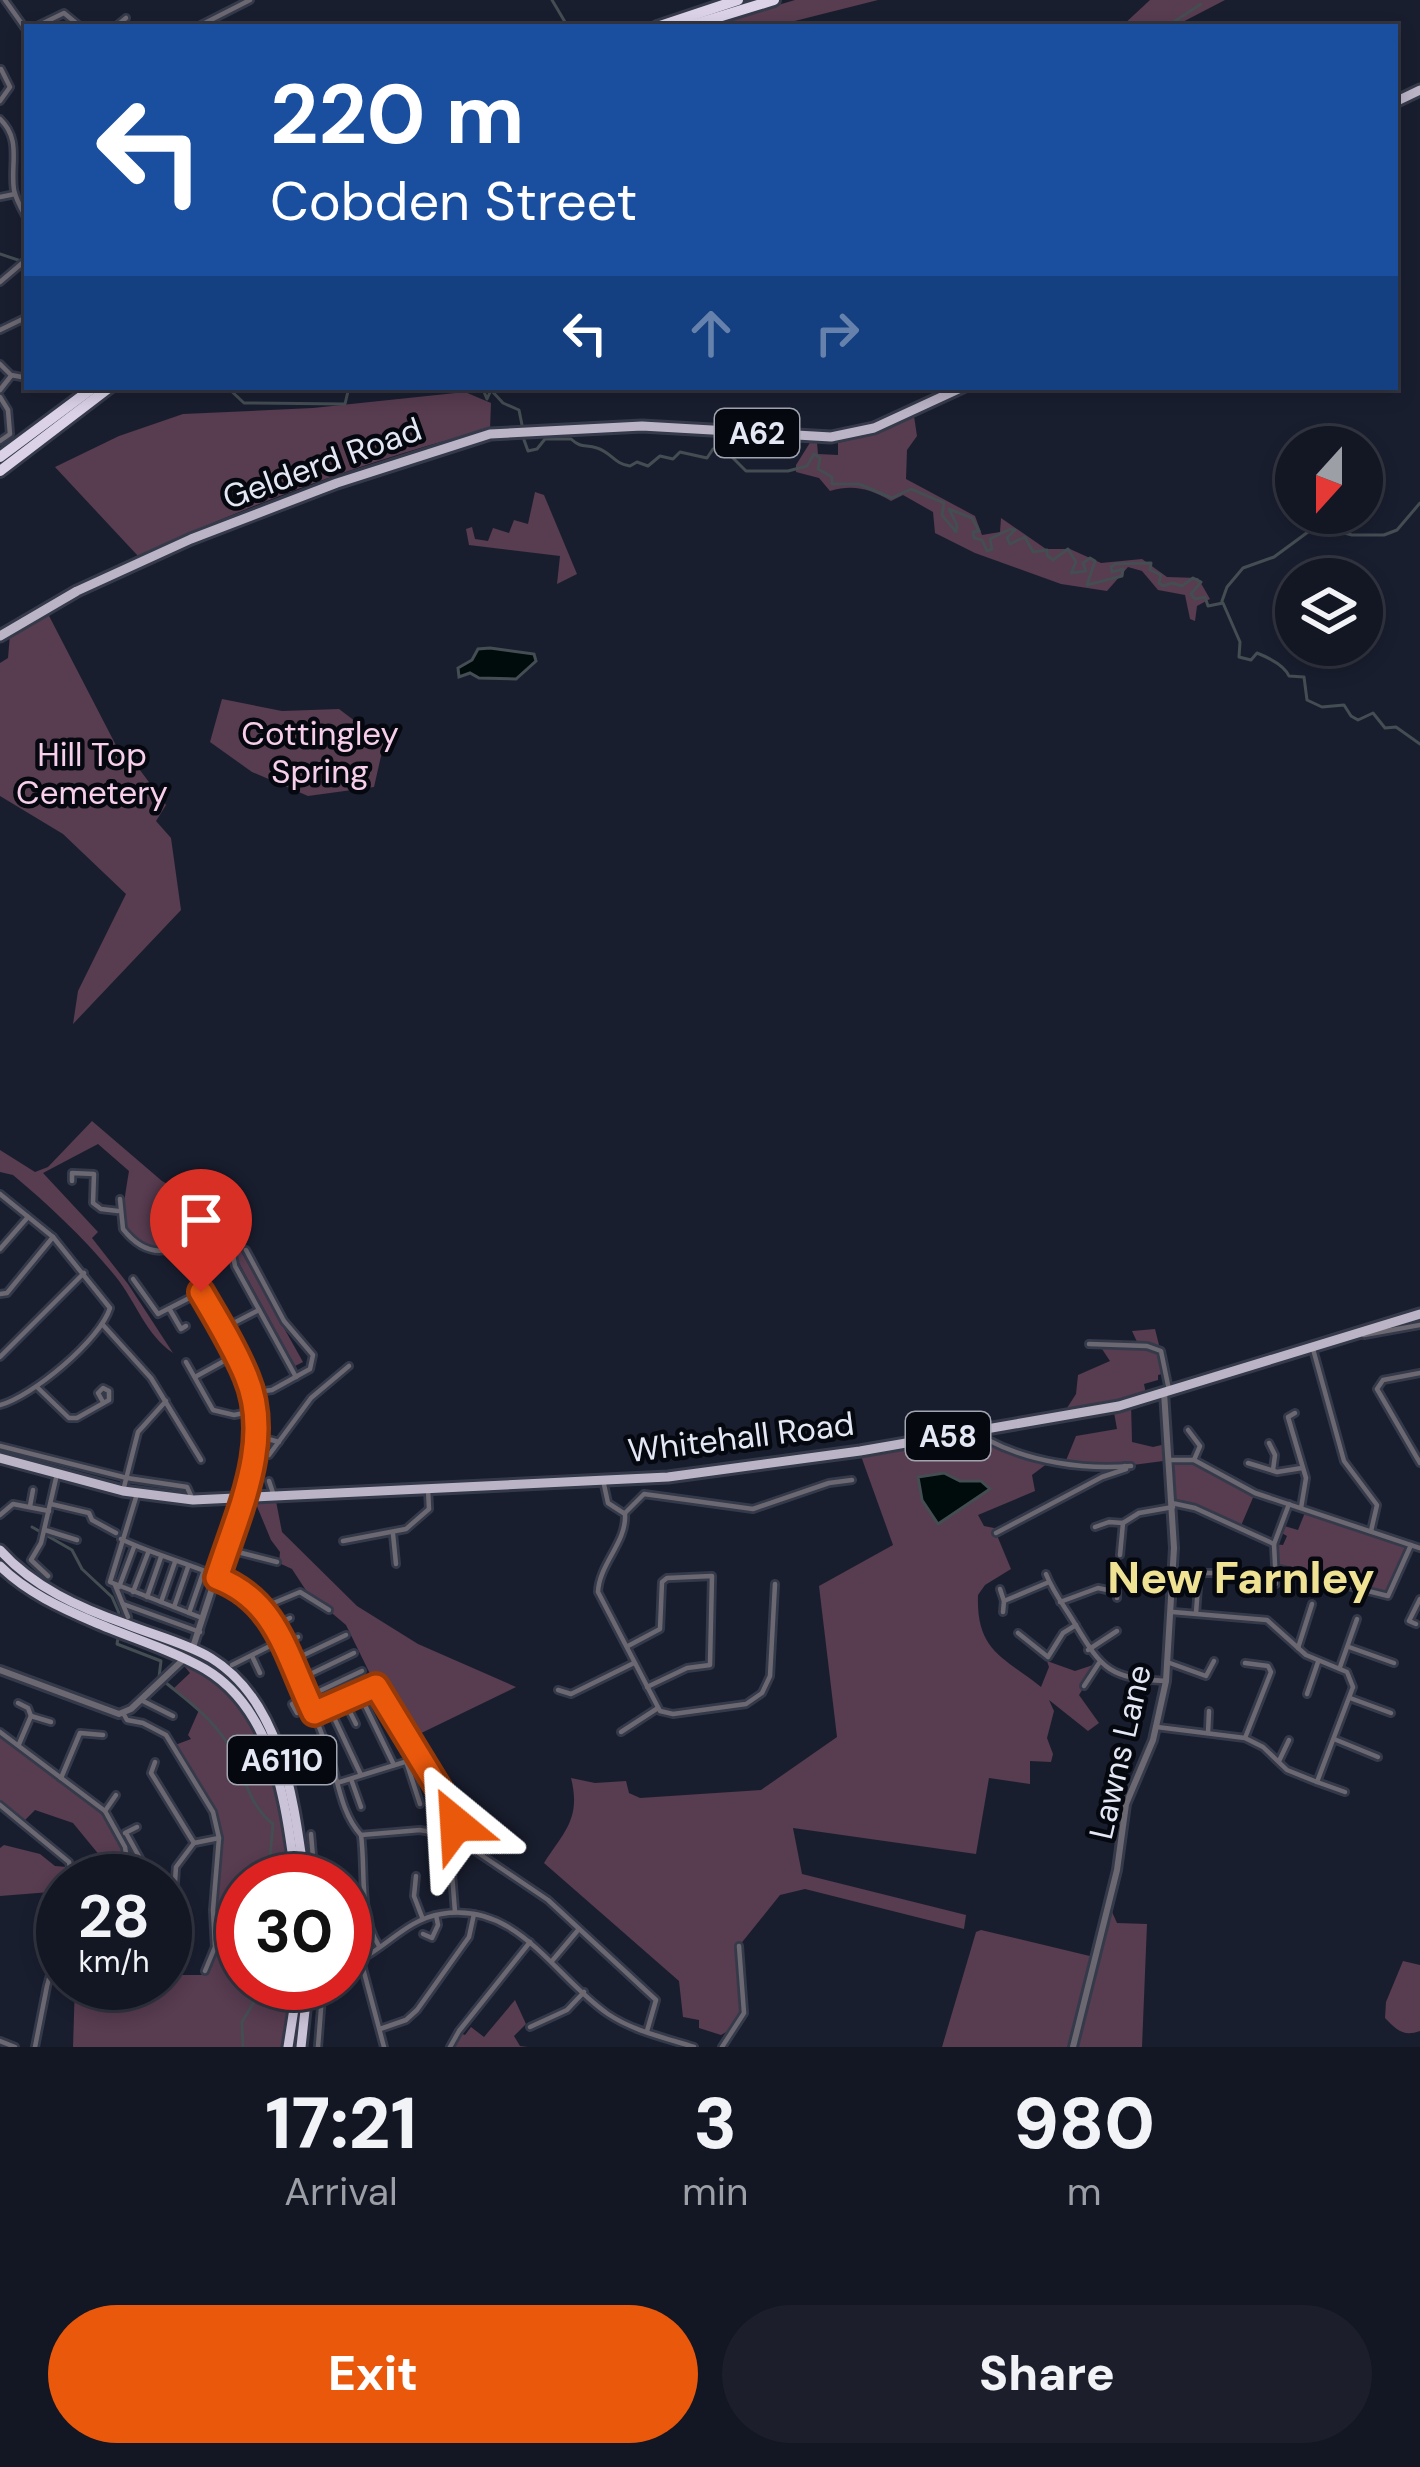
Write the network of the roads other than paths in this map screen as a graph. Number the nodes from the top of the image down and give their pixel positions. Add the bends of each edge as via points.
1 (5, 0) edge
2 (220, 0) edge
3 (250, 0) edge
4 (738, 0) edge
5 (774, 0) edge
6 (228, 12) junction
7 (126, 18) dead end
8 (41, 24) edge
9 (77, 24) edge
10 (119, 24) edge
11 (203, 24) edge
12 (666, 24) edge
13 (696, 24) edge
14 (24, 27) edge
15 (1, 69) edge
16 (0, 101) edge
17 (0, 119) edge
18 (15, 166) junction
19 (24, 166) edge
20 (14, 194) junction
21 (0, 197) edge
22 (24, 213) edge
23 (24, 262) edge
24 (0, 282) edge
25 (0, 364) edge
26 (11, 375) junction
27 (24, 377) edge
28 (91, 390) edge
29 (105, 390) edge
30 (956, 390) edge
31 (0, 393) edge
32 (71, 410) junction
33 (0, 441) edge
34 (0, 457) edge
35 (0, 471) edge
36 (0, 636) edge
37 (72, 1181) dead end
38 (0, 1194) edge
39 (119, 1199) dead end
40 (118, 1210) junction
41 (30, 1215) junction
42 (53, 1237) junction
43 (0, 1249) edge
44 (178, 1249) junction
45 (246, 1250) dead end
46 (84, 1273) junction
47 (133, 1279) dead end
48 (201, 1292) junction
49 (0, 1294) edge
50 (170, 1310) junction
51 (259, 1310) junction
52 (1420, 1314) edge
53 (103, 1324) junction
54 (1420, 1325) edge
55 (182, 1329) dead end
56 (222, 1329) junction
57 (1353, 1334) junction
58 (1088, 1344) dead end
59 (1312, 1346) junction
60 (235, 1354) junction
61 (0, 1357) edge
62 (186, 1362) dead end
63 (349, 1366) dead end
64 (1420, 1373) edge
65 (195, 1377) junction
66 (296, 1377) junction
67 (37, 1388) junction
68 (1166, 1391) junction
69 (251, 1393) junction
70 (167, 1401) junction
71 (103, 1402) dead end
72 (0, 1405) edge
73 (254, 1411) junction
74 (1295, 1413) dead end
75 (983, 1430) junction
76 (1188, 1430) dead end
77 (257, 1436) junction
78 (279, 1442) junction
79 (1269, 1443) dead end
80 (0, 1446) edge
81 (268, 1455) dead end
82 (0, 1458) edge
83 (50, 1459) junction
84 (201, 1460) dead end
85 (1171, 1460) junction
86 (1194, 1460) junction
87 (1248, 1463) dead end
88 (1420, 1463) edge
89 (79, 1466) junction
90 (1302, 1468) junction
91 (1273, 1470) junction
92 (52, 1472) junction
93 (75, 1478) junction
94 (127, 1478) junction
95 (603, 1480) junction
96 (852, 1480) dead end
97 (269, 1481) dead end
98 (428, 1488) junction
99 (33, 1490) dead end
100 (124, 1491) junction
101 (137, 1493) junction
102 (274, 1496) junction
103 (242, 1497) junction
104 (193, 1500) junction
105 (91, 1504) dead end
106 (1289, 1504) junction
107 (1172, 1505) junction
108 (30, 1506) junction
109 (50, 1508) junction
110 (1300, 1508) junction
111 (89, 1513) junction
112 (625, 1514) junction
113 (0, 1515) edge
114 (1123, 1523) junction
115 (1094, 1527) dead end
116 (45, 1530) junction
117 (1371, 1531) junction
118 (116, 1533) dead end
119 (996, 1533) dead end
120 (393, 1534) junction
121 (76, 1540) dead end
122 (122, 1540) junction
123 (343, 1540) dead end
124 (1274, 1544) junction
125 (1411, 1545) junction
126 (134, 1546) junction
127 (1420, 1548) edge
128 (0, 1550) edge
129 (226, 1550) junction
130 (148, 1552) junction
131 (1120, 1555) dead end
132 (161, 1557) junction
133 (175, 1562) junction
134 (277, 1562) dead end
135 (396, 1564) dead end
136 (0, 1565) edge
137 (188, 1567) junction
138 (1276, 1568) junction
139 (203, 1573) junction
140 (1214, 1573) dead end
141 (1046, 1574) dead end
142 (653, 1575) dead end
143 (47, 1576) dead end
144 (217, 1578) junction
145 (662, 1582) junction
146 (1049, 1582) junction
147 (775, 1584) dead end
148 (1276, 1584) dead end
149 (116, 1586) junction
150 (1000, 1589) dead end
151 (133, 1592) junction
152 (1118, 1592) dead end
153 (147, 1597) junction
154 (1420, 1599) edge
155 (1004, 1601) junction
156 (161, 1602) junction
157 (1060, 1602) junction
158 (123, 1604) junction
159 (1312, 1604) dead end
160 (174, 1607) junction
161 (264, 1607) junction
162 (329, 1610) dead end
163 (1003, 1612) dead end
164 (1173, 1612) junction
165 (189, 1613) junction
166 (1196, 1613) junction
167 (128, 1617) dead end
168 (290, 1618) dead end
169 (205, 1619) junction
170 (1357, 1619) dead end
171 (1416, 1624) dead end
172 (1076, 1625) junction
173 (273, 1626) junction
174 (1118, 1630) dead end
175 (200, 1632) junction
176 (1018, 1633) dead end
177 (346, 1635) dead end
178 (298, 1637) dead end
179 (280, 1642) junction
180 (1347, 1646) junction
181 (173, 1647) junction
182 (626, 1647) junction
183 (1298, 1648) junction
184 (1088, 1651) junction
185 (354, 1653) dead end
186 (189, 1654) junction
187 (251, 1655) junction
188 (290, 1661) junction
189 (1214, 1661) dead end
190 (1167, 1662) junction
191 (1318, 1662) junction
192 (635, 1663) junction
193 (1100, 1663) junction
194 (1245, 1663) dead end
195 (1394, 1663) dead end
196 (232, 1665) dead end
197 (1340, 1667) junction
198 (174, 1669) junction
199 (0, 1670) edge
200 (362, 1671) dead end
201 (260, 1673) dead end
202 (1137, 1679) junction
203 (298, 1680) junction
204 (1166, 1681) junction
205 (1084, 1687) dead end
206 (647, 1688) junction
207 (557, 1690) dead end
208 (359, 1693) junction
209 (1307, 1694) dead end
210 (1350, 1697) junction
211 (307, 1698) junction
212 (141, 1700) junction
213 (344, 1700) junction
214 (18, 1703) dead end
215 (1130, 1704) dead end
216 (329, 1707) junction
217 (658, 1708) junction
218 (1209, 1711) dead end
219 (123, 1713) junction
220 (297, 1713) dead end
221 (314, 1713) junction
222 (1391, 1713) dead end
223 (31, 1716) junction
224 (173, 1716) dead end
225 (51, 1722) dead end
226 (356, 1724) dead end
227 (1157, 1727) junction
228 (0, 1732) edge
229 (621, 1732) dead end
230 (1208, 1733) junction
231 (103, 1735) dead end
232 (1245, 1738) junction
233 (1334, 1739) junction
234 (1289, 1741) dead end
235 (19, 1744) junction
236 (421, 1757) junction
237 (1378, 1757) dead end
238 (1279, 1761) junction
239 (155, 1762) dead end
240 (406, 1762) junction
241 (394, 1765) junction
242 (361, 1775) junction
243 (62, 1778) junction
244 (351, 1779) junction
245 (339, 1782) junction
246 (1317, 1782) junction
247 (1345, 1792) dead end
248 (116, 1796) dead end
249 (420, 1804) dead end
250 (0, 1805) edge
251 (361, 1807) dead end
252 (105, 1811) junction
253 (137, 1827) dead end
254 (123, 1834) junction
255 (311, 1834) dead end
256 (361, 1835) junction
257 (453, 1836) junction
258 (219, 1838) junction
259 (194, 1843) junction
260 (464, 1844) junction
261 (56, 1854) edge
262 (127, 1854) edge
263 (137, 1854) edge
264 (186, 1854) edge
265 (294, 1854) edge
266 (298, 1854) edge
267 (313, 1854) edge
268 (416, 1876) dead end
269 (455, 1912) junction
270 (474, 1914) junction
271 (436, 1915) junction
272 (422, 1918) junction
273 (580, 1928) junction
274 (423, 1934) dead end
275 (530, 1941) junction
276 (739, 1946) dead end
277 (379, 1947) junction
278 (372, 1952) edge
279 (552, 1961) junction
280 (205, 1971) dead end
281 (584, 1992) junction
282 (372, 2000) edge
283 (42, 2010) edge
284 (294, 2010) edge
285 (305, 2010) edge
286 (321, 2010) edge
287 (530, 2027) dead end
288 (380, 2029) junction
289 (647, 2031) junction
290 (0, 2041) edge
291 (15, 2047) edge
292 (35, 2047) edge
293 (288, 2047) edge
294 (302, 2047) edge
295 (318, 2047) edge
296 (384, 2047) edge
297 (450, 2047) edge
298 (694, 2047) edge
299 (722, 2047) edge
300 (1073, 2047) edge

1 - 14 street
2 - 6 street
3 - 6 street
4 - 12 highway
5 - 13 highway
6 - 11 street
7 - 10 street
8 - 9 street via 64,13
15 - 16 street via 10,87
17 - 18 street via 10,129
18 - 19 street
18 - 20 street
20 - 21 street
20 - 22 street
23 - 24 street
25 - 26 street
26 - 27 street
26 - 31 street
28 - 32 highway
29 - 32 highway
30 - 36 main road, Gelderd Road / A62 via 874,428 831,437 642,426 490,434 191,539
31 - 33 street via 11,427
32 - 34 highway
32 - 35 highway
37 - 40 street via 72,1173 94,1174 93,1203
38 - 41 street
39 - 40 street
40 - 44 street via 139,1246
41 - 42 street
41 - 43 street
42 - 46 street
42 - 49 street
44 - 48 street
44 - 51 street via 202,1234 232,1250
45 - 66 street via 284,1322 313,1355 310,1369
46 - 53 street via 110,1308
46 - 61 street
47 - 50 street via 158,1314
48 - 50 street
48 - 56 street
50 - 55 street
51 - 56 street
51 - 66 street
52 - 57 main road, Whitehall Road / A58
53 - 67 street
53 - 70 street
54 - 57 street, Whitehall Road
56 - 60 street
57 - 59 main road, Whitehall Road / A58
58 - 68 street via 1161,1351
59 - 68 main road, Whitehall Road / A58
59 - 117 street via 1344,1461 1377,1505
60 - 65 street
60 - 69 street
62 - 65 street
63 - 78 street via 311,1398
64 - 88 street via 1380,1383 1377,1392
65 - 73 street via 213,1410
66 - 69 street
67 - 71 street via 69,1418
67 - 72 street
68 - 75 main road, Whitehall Road / A58
68 - 85 street, Lawns Lane
69 - 73 street
70 - 84 street
70 - 94 street via 138,1432
73 - 77 street
74 - 90 street via 1288,1417
75 - 95 main road, Whitehall Road / A58
75 - 119 street via 1007,1450 1088,1467 1128,1466
76 - 86 street via 1200,1446
77 - 78 street
77 - 103 street
78 - 81 street
79 - 91 street
80 - 83 street, Whitehall Road
82 - 92 main road, Whitehall Road / A58
83 - 89 street, Whitehall Road
83 - 92 street
85 - 86 street
85 - 107 street, Lawns Lane
86 - 106 street
87 - 91 street
89 - 93 street
89 - 94 street, Whitehall Road
90 - 91 street
90 - 110 street
92 - 93 main road, Whitehall Road / A58
92 - 109 street
93 - 100 main road, Whitehall Road / A58
94 - 100 street
94 - 104 street, Whitehall Road via 187,1487
95 - 98 main road, Whitehall Road / A58
95 - 112 street via 608,1503
96 - 112 street via 753,1509 644,1494
97 - 102 street
98 - 102 main road, Whitehall Road / A58
98 - 120 street via 429,1509
99 - 108 street
100 - 101 main road, Whitehall Road / A58
101 - 104 main road, Whitehall Road / A58
101 - 122 street
102 - 103 main road, Whitehall Road / A58
103 - 104 main road, Whitehall Road / A58
103 - 129 street
105 - 111 street
106 - 110 street
106 - 124 street
107 - 114 street
107 - 124 street
107 - 164 street, Lawns Lane
108 - 109 street
108 - 113 street via 13,1504
109 - 111 street
109 - 116 street
110 - 117 street
111 - 118 street
112 - 182 street via 598,1592
114 - 115 street
114 - 131 street
116 - 121 street
116 - 143 street via 32,1560
117 - 125 street
120 - 123 street
120 - 135 street
122 - 126 street
122 - 149 street via 109,1577
124 - 138 street
125 - 127 street
125 - 138 street via 1388,1596
126 - 130 street
126 - 149 street
128 - 181 highway via 70,1602
129 - 134 street
129 - 144 street
130 - 132 street
130 - 151 street
132 - 133 street
132 - 153 street
133 - 137 street
133 - 156 street
136 - 181 highway via 59,1606
137 - 139 street
137 - 160 street
138 - 148 street
139 - 144 street
139 - 165 street
140 - 166 street via 1199,1573
141 - 146 street
142 - 145 street
144 - 161 street
144 - 169 street
145 - 182 street via 660,1629
145 - 206 street via 712,1576 712,1659
146 - 155 street
146 - 157 street
147 - 217 street via 762,1693 746,1704 673,1714
149 - 151 street
149 - 158 street
150 - 155 street
151 - 153 street
152 - 157 street via 1098,1588
153 - 156 street
154 - 171 street via 1409,1621
155 - 163 street
156 - 160 street
157 - 172 street
158 - 167 street
158 - 175 street
159 - 183 street
160 - 165 street
161 - 162 street via 291,1593
161 - 173 street
164 - 166 street
164 - 190 street, Lawns Lane
165 - 169 street
166 - 183 street via 1267,1620
168 - 173 street
169 - 175 street
170 - 180 street
172 - 176 street via 1048,1657
172 - 184 street
173 - 179 street
174 - 184 street
175 - 186 street
177 - 188 street
178 - 179 street
179 - 187 street
179 - 188 street
180 - 195 street
180 - 197 street
181 - 186 highway, A6110
181 - 198 street
182 - 192 street
183 - 191 street
184 - 193 street
185 - 203 street
186 - 198 street
186 - 265 highway, A6110 via 237,1694 259,1726
186 - 266 highway, A6110 via 215,1660 239,1683 273,1738
187 - 196 street
187 - 201 street
188 - 203 street
189 - 190 street via 1209,1679
190 - 204 street, Lawns Lane
191 - 197 street
191 - 209 street
192 - 206 street
192 - 207 street via 571,1694
193 - 202 street
193 - 205 street
194 - 232 street via 1271,1672
197 - 210 street via 1352,1678
198 - 212 street
199 - 219 street
200 - 211 street
202 - 204 street
202 - 215 street
203 - 211 street
204 - 227 street, Lawns Lane
206 - 217 street
208 - 213 street
208 - 236 street via 376,1686
208 - 241 street
210 - 222 street
210 - 233 street
211 - 220 street via 292,1704
211 - 221 street
212 - 219 street
212 - 224 street
213 - 216 street
213 - 226 street
214 - 223 street
216 - 221 street
216 - 242 street
217 - 229 street
218 - 230 street
219 - 258 street via 175,1745 213,1811
221 - 245 street
223 - 225 street
223 - 235 street
227 - 230 street
227 - 300 street, Lawns Lane via 1126,1804 1118,1870
228 - 235 street
230 - 232 street
231 - 243 street via 80,1733
232 - 238 street
233 - 237 street
233 - 246 street
234 - 238 street
235 - 243 street
236 - 240 street
236 - 257 street via 453,1812
238 - 246 street
239 - 259 street via 151,1773
240 - 241 street
240 - 249 street
241 - 242 street
242 - 244 street
243 - 252 street
244 - 245 street
244 - 251 street
245 - 256 street
246 - 247 street
248 - 252 street
250 - 261 street
252 - 254 street
253 - 254 street
254 - 262 street
254 - 263 street
255 - 267 street
256 - 257 street
256 - 277 street via 367,1922
257 - 260 street
258 - 259 street
258 - 280 street via 215,1947
259 - 264 street
260 - 269 street via 452,1874
260 - 273 street
268 - 272 street
269 - 270 street
269 - 271 street
270 - 275 street
270 - 288 street via 469,1937 417,2010
271 - 272 street
271 - 274 street via 432,1938
272 - 277 street
273 - 279 street
273 - 289 street via 656,2000
275 - 279 street
275 - 297 street
276 - 299 street via 744,2013
277 - 278 street
279 - 281 street
281 - 287 street via 567,2011
281 - 289 street
282 - 288 street
283 - 292 street
284 - 293 highway
285 - 294 highway
286 - 295 street
288 - 296 street
289 - 298 street
290 - 291 street

